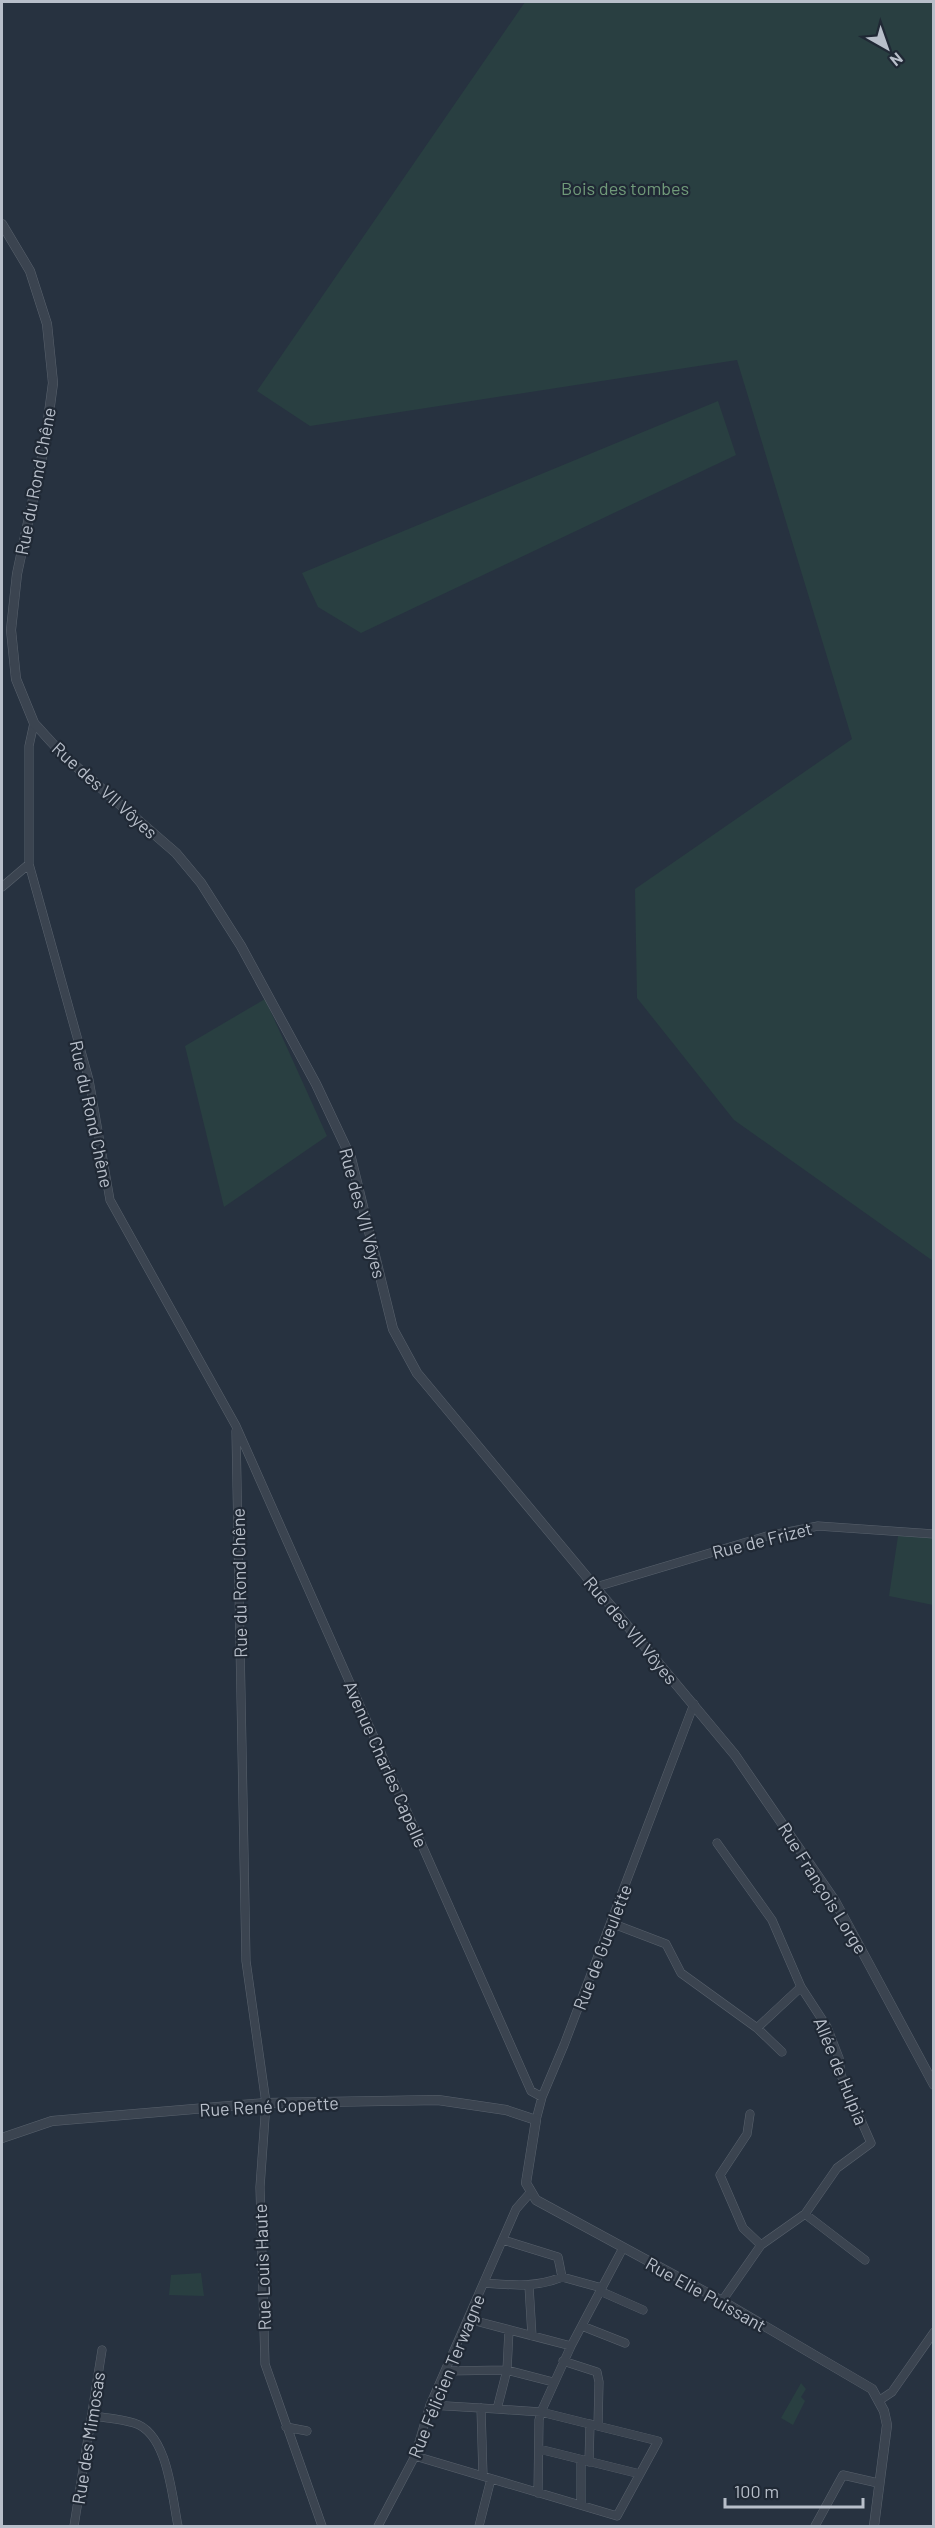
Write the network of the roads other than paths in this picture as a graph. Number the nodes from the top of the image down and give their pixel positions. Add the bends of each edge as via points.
1 (2, 224) edge
2 (34, 723) junction
3 (29, 864) junction
4 (2, 887) edge
5 (236, 1426) junction
6 (933, 1534) edge
7 (596, 1587) junction
8 (694, 1704) junction
9 (717, 1843) dead end
10 (611, 1923) junction
11 (801, 1987) junction
12 (757, 2028) junction
13 (782, 2052) dead end
14 (933, 2085) edge
15 (542, 2097) junction
16 (266, 2103) junction
17 (750, 2114) dead end
18 (536, 2120) junction
19 (2, 2138) edge
20 (530, 2193) junction
21 (805, 2214) junction
22 (503, 2240) junction
23 (761, 2245) junction
24 (623, 2248) junction
25 (865, 2260) dead end
26 (562, 2277) junction
27 (484, 2283) junction
28 (529, 2286) junction
29 (601, 2290) junction
30 (722, 2301) junction
31 (644, 2310) dead end
32 (468, 2319) junction
33 (582, 2326) junction
34 (509, 2330) junction
35 (933, 2332) edge
36 (532, 2336) junction
37 (625, 2343) dead end
38 (571, 2346) junction
39 (102, 2350) dead end
40 (563, 2361) junction
41 (507, 2370) junction
42 (445, 2371) junction
43 (553, 2382) junction
44 (880, 2400) junction
45 (430, 2405) junction
46 (481, 2408) junction
47 (496, 2409) junction
48 (541, 2412) junction
49 (93, 2416) junction
50 (594, 2425) junction
51 (286, 2427) junction
52 (307, 2432) dead end
53 (539, 2449) junction
54 (415, 2456) junction
55 (585, 2461) junction
56 (640, 2474) junction
57 (487, 2477) junction
58 (878, 2483) junction
59 (538, 2493) junction
60 (581, 2505) junction
61 (74, 2526) edge
62 (178, 2526) edge
63 (322, 2526) edge
64 (378, 2526) edge
65 (479, 2526) edge
66 (815, 2526) edge
67 (874, 2526) edge

1 - 2 street, Rue du Rond Chêne via 30,272 47,324 53,383 45,444 17,574 11,630 16,679
2 - 3 street, Rue du Rond Chêne via 29,746
2 - 7 street, Rue des VII Vôyes via 64,756 176,853 242,946 351,1158 393,1329 417,1372
3 - 4 street
3 - 5 street, Rue du Rond Chêne via 89,1080 110,1200
5 - 15 street, Avenue Charles Capelle via 531,2091
5 - 16 street, Rue du Rond Chêne via 246,1961
6 - 7 street, Rue de Frizet via 818,1526 767,1536
7 - 8 street, Rue des VII Vôyes
8 - 10 street, Rue de Gueulette
8 - 14 street, Rue François Lorge via 735,1755 835,1901
9 - 11 street via 772,1920
10 - 12 street via 666,1944 681,1973
10 - 15 street, Rue de Gueulette
11 - 12 street
11 - 21 street, Allée de Hulpia via 827,2027 841,2075 871,2143 837,2168
12 - 13 street
15 - 18 street, Rue de Gueulette
16 - 18 street, Rue René Copette via 438,2100 506,2110
16 - 19 street, Rue René Copette via 52,2121
16 - 51 street, Rue Louis Haute via 260,2187 265,2364
17 - 23 street via 747,2134 720,2175 743,2228
18 - 20 street, Rue de Gueulette via 526,2183
20 - 22 street, Rue Félicien Terwagne via 516,2209
20 - 24 street, Rue Elie Puissant
21 - 23 street, Allée de Hulpia
21 - 25 street
22 - 26 street via 558,2257
22 - 27 street, Rue Félicien Terwagne
23 - 30 street, Allée de Hulpia
24 - 29 street
24 - 30 street, Rue Elie Puissant
26 - 28 street
26 - 29 street
27 - 28 street
27 - 32 street, Rue Félicien Terwagne
28 - 36 street
29 - 31 street
29 - 33 street
30 - 44 street, Rue Elie Puissant via 861,2381
32 - 34 street
32 - 42 street, Rue Félicien Terwagne
33 - 37 street
33 - 38 street
34 - 36 street
34 - 41 street
35 - 44 street via 892,2392
36 - 38 street
38 - 40 street
39 - 49 street, Rue des Mimosas
40 - 43 street
40 - 50 street via 597,2372
41 - 42 street
41 - 43 street
41 - 47 street
42 - 45 street, Rue Félicien Terwagne
43 - 48 street
44 - 58 street via 887,2426
45 - 46 street
45 - 54 street, Rue Félicien Terwagne
46 - 47 street
46 - 57 street
47 - 48 street
48 - 50 street
48 - 53 street
49 - 61 street, Rue des Mimosas
49 - 62 street via 136,2424 153,2436 162,2451
50 - 55 street
50 - 56 street via 658,2441
51 - 52 street
51 - 63 street, Rue Louis Haute
53 - 55 street
53 - 59 street
54 - 57 street
54 - 64 street, Rue Félicien Terwagne
55 - 56 street
55 - 60 street
56 - 60 street via 617,2516
57 - 59 street
57 - 65 street
58 - 66 street via 843,2475
58 - 67 street
59 - 60 street

